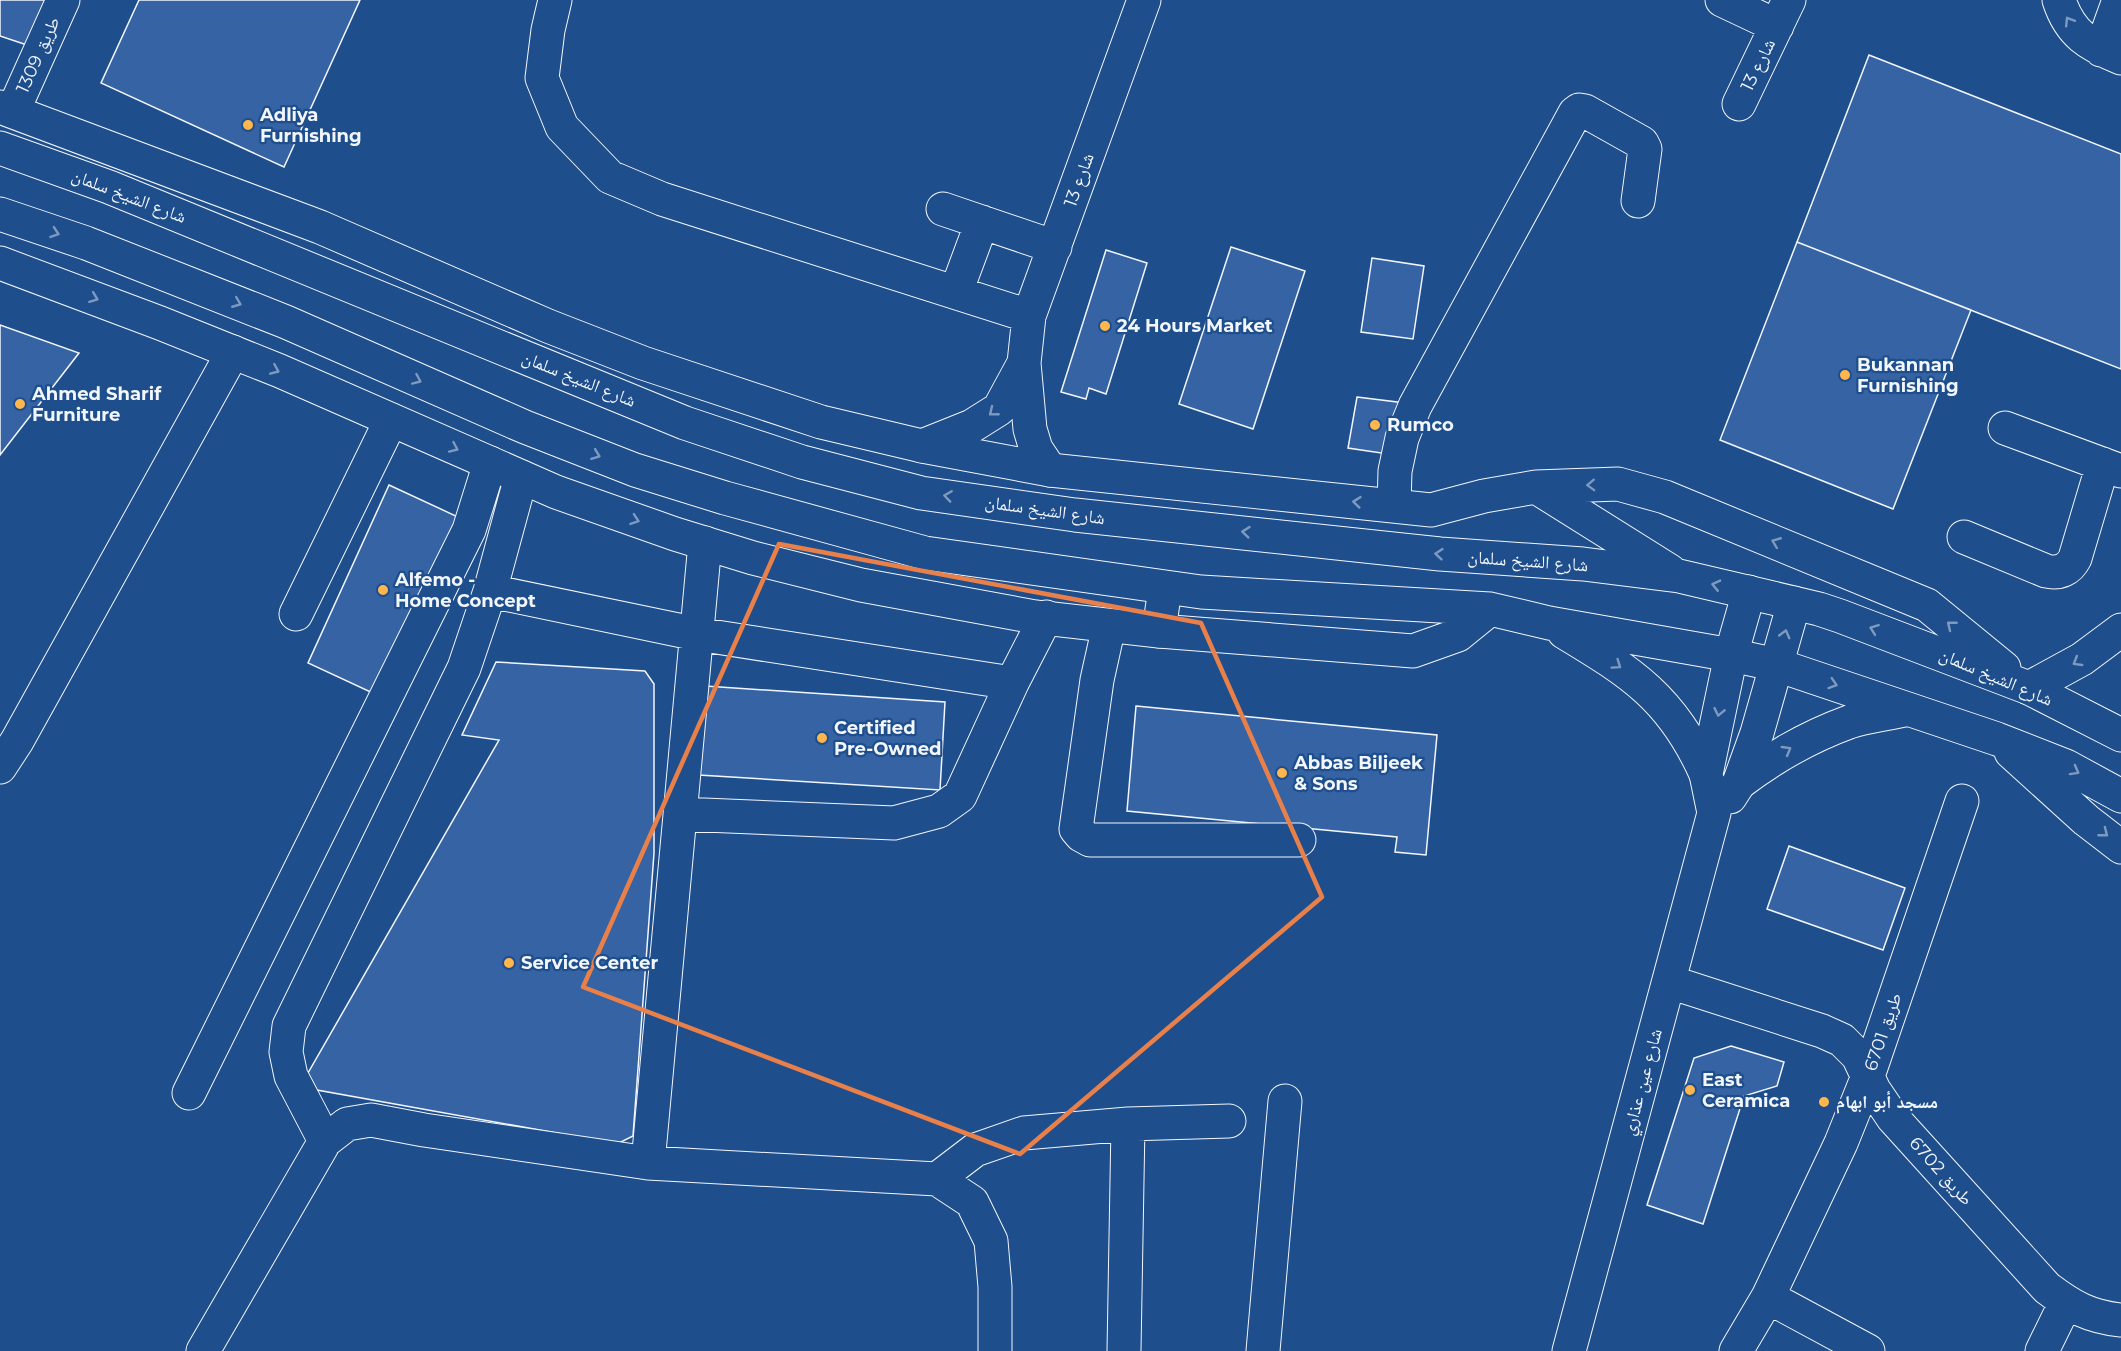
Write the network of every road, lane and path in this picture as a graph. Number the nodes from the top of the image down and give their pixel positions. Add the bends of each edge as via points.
1 (63, 0) edge
2 (555, 0) edge
3 (1144, 0) edge
4 (1722, 0) edge
5 (2059, 0) edge
6 (2119, 0) edge
7 (1783, 13) edge
8 (2111, 54) edge
9 (1739, 104) dead end
10 (7, 109) edge
11 (0, 148) edge
12 (1638, 201) dead end
13 (943, 209) dead end
14 (0, 214) edge
15 (982, 222) junction
16 (1054, 247) junction
17 (0, 263) edge
18 (956, 292) junction
19 (1029, 316) junction
20 (233, 352) junction
21 (1024, 363) junction
22 (391, 420) junction
23 (2005, 428) dead end
24 (922, 446) junction
25 (490, 464) junction
26 (2112, 467) edge
27 (1050, 470) junction
28 (521, 477) junction
29 (1536, 487) junction
30 (1394, 505) junction
31 (1964, 537) dead end
32 (705, 543) junction
33 (1679, 576) junction
34 (1165, 588) junction
35 (490, 591) junction
36 (1749, 592) junction
37 (1794, 603) junction
38 (1490, 609) junction
39 (296, 614) dead end
40 (1046, 617) junction
41 (1549, 623) junction
42 (1109, 626) junction
43 (2121, 630) edge
44 (1159, 631) junction
45 (697, 634) junction
46 (1731, 654) junction
47 (1777, 665) junction
48 (1012, 683) junction
49 (2029, 688) junction
50 (1911, 709) junction
51 (2121, 735) edge
52 (1997, 739) junction
53 (0, 767) edge
54 (1706, 774) junction
55 (1739, 783) junction
56 (2121, 796) edge
57 (1962, 801) dead end
58 (1714, 813) junction
59 (680, 814) junction
60 (1299, 840) dead end
61 (2121, 847) edge
62 (1670, 982) junction
63 (1868, 1076) junction
64 (189, 1093) dead end
65 (1285, 1101) dead end
66 (1229, 1121) dead end
67 (1128, 1124) junction
68 (325, 1141) junction
69 (648, 1163) junction
70 (937, 1179) junction
71 (1768, 1297) junction
72 (2066, 1302) junction
73 (2121, 1320) edge
74 (203, 1351) edge
75 (995, 1351) edge
76 (1124, 1351) edge
77 (1263, 1351) edge
78 (1569, 1351) edge
79 (1736, 1351) edge
80 (1868, 1351) edge
81 (2042, 1351) edge

1 - 10 main road, طريق 1309
2 - 18 main road via 542,78 562,127 610,177 662,199
3 - 16 main road, شارع 13
4 - 7 main road, شارع 13
8 -> 5 main road via 2073,29
6 - 8 main road
7 - 9 main road, شارع 13
10 - 24 main road via 320,227 643,363 821,422
33 -> 11 main road, شارع الشيخ سلمان via 1075,515 921,493 802,462 685,423 109,187
12 - 30 main road via 1645,149 1642,144 1579,110 1415,406 1402,438 1395,471
13 - 15 main road
14 -> 34 main road via 86,243 286,322 525,427 691,488 925,553
15 - 16 main road
15 - 18 main road
16 - 19 main road, شارع 13
17 -> 20 main road
18 - 19 main road
19 - 21 main road, شارع 13
20 -> 22 main road
20 - 53 main road
21 -> 24 main road via 999,409 972,426
21 - 27 main road via 1030,429
22 -> 25 main road
22 - 39 main road
23 - 26 main road
24 - 27 main road
25 - 28 main road
25 - 64 main road via 469,530
26 - 31 main road via 2067,569 2046,571
30 -> 27 main road
28 -> 32 main road
28 - 35 main road
29 - 30 main road via 1431,510
29 - 33 main road
49 -> 29 main road via 1927,605 1686,505 1617,484
32 - 40 main road via 861,585
32 - 45 main road
36 -> 33 main road, شارع الشيخ سلمان
34 - 38 main road
34 - 44 main road
35 - 45 main road
35 - 68 main road via 464,668 289,1026 286,1052 291,1076
36 - 37 main road, شارع الشيخ سلمان
36 - 46 main road, شارع عين عذاري
47 -> 37 main road, شارع عين عذاري
49 -> 37 main road, شارع الشيخ سلمان via 1840,616
38 - 41 main road
38 - 44 main road via 1458,635 1413,651
40 - 42 main road
40 - 48 main road
41 - 46 main road
41 -> 54 main road via 1611,661 1666,706 1696,750
42 - 44 main road
42 - 60 main road via 1077,817 1076,829 1081,835 1090,840
43 -> 49 main road via 2082,659
45 - 48 main road
45 - 59 main road
46 - 47 main road
46 -> 54 main road, شارع عين عذاري
47 -> 50 main road
47 - 55 main road, شارع عين عذاري
48 - 59 main road via 960,796 939,811 894,823
49 - 51 main road, شارع الشيخ سلمان
50 - 52 main road
55 -> 50 main road via 1793,746 1850,722
52 -> 56 main road via 2066,765
52 -> 61 main road
54 - 58 main road, شارع عين عذاري
55 - 58 main road, شارع عين عذاري
57 - 63 main road, طريق 6701
58 - 62 main road, شارع عين عذاري
59 - 69 main road
62 - 63 main road, طريق 6702 via 1842,1040 1858,1056
62 - 78 main road, شارع عين عذاري
63 - 71 main road, طريق 6701 via 1841,1143
63 - 72 main road, طريق 6702 via 1893,1118 2031,1271
65 - 77 main road
66 - 67 main road
67 - 70 main road via 1024,1133 975,1150
67 - 76 main road
68 - 69 main road via 347,1124 371,1120
68 - 74 main road
69 - 70 main road
70 - 75 main road via 972,1202 991,1241
71 - 79 main road, طريق 6701
71 - 80 main road
72 - 73 main road, طريق 6702 via 2101,1318
72 - 81 main road

